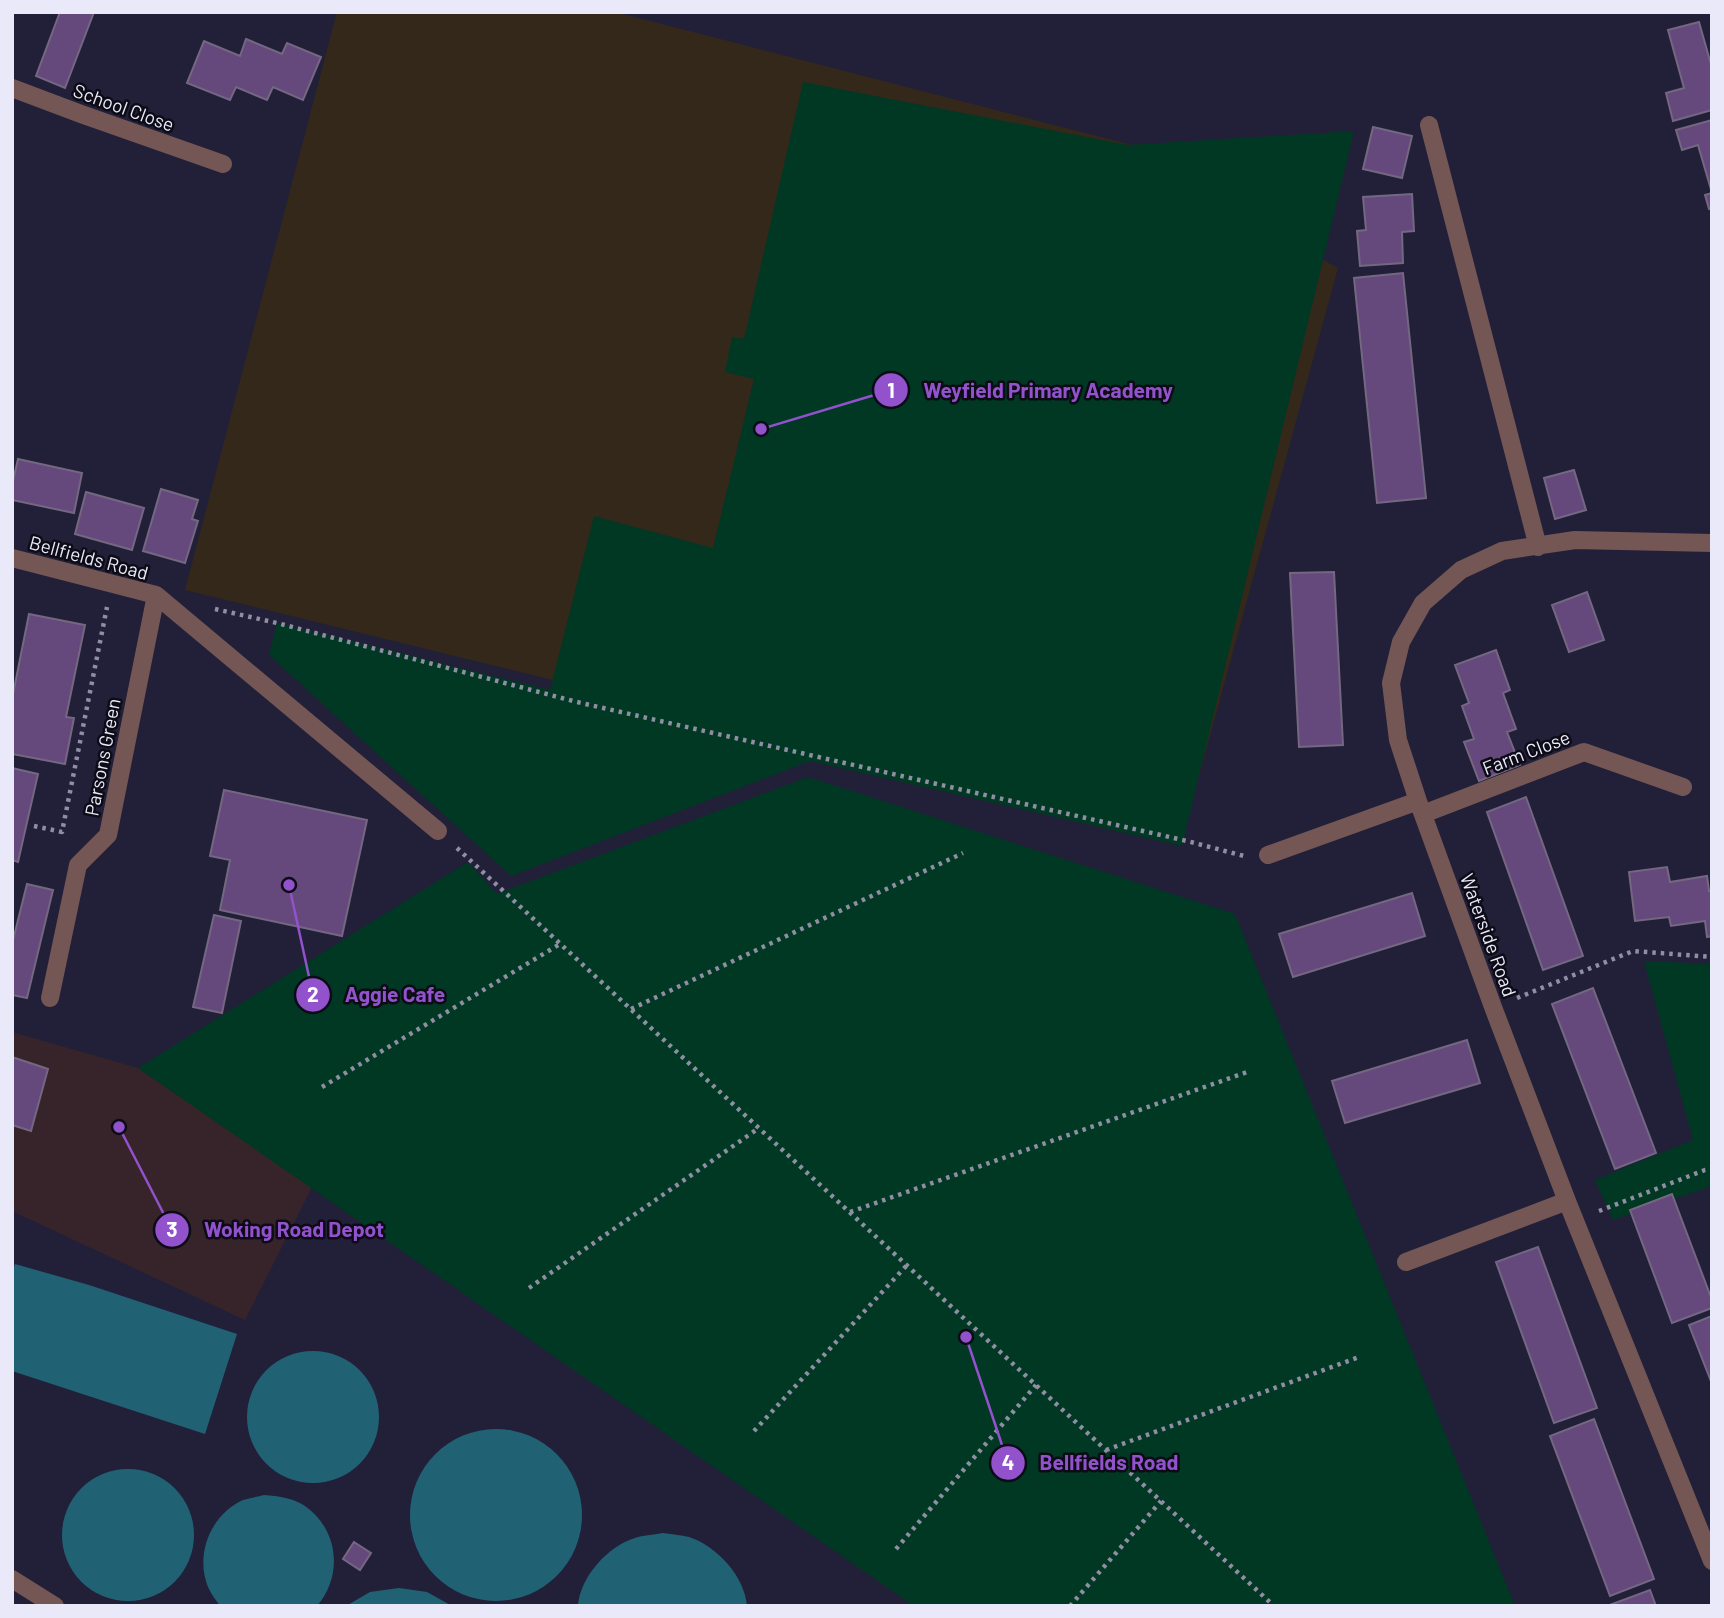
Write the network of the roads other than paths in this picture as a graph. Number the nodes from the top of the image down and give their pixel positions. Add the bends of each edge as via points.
1 (12, 88) edge
2 (1429, 125) dead end
3 (223, 164) dead end
4 (1712, 543) edge
5 (1538, 547) junction
6 (12, 558) edge
7 (156, 596) junction
8 (1684, 787) dead end
9 (1421, 808) junction
10 (438, 831) road end
11 (1268, 855) road end
12 (50, 998) dead end
13 (1567, 1201) junction
14 (1406, 1262) dead end
15 (1712, 1561) edge
16 (12, 1579) edge
17 (55, 1606) edge

1 - 3 street, School Close
2 - 5 street
4 - 5 street, Waterside Road via 1575,540
5 - 9 street, Waterside Road via 1502,551 1461,570 1423,603 1401,642 1392,694 1398,740
6 - 7 street, Bellfields Road
7 - 10 street
7 - 12 street, Parsons Green via 108,835 78,865
8 - 9 street, Farm Close via 1584,752
9 - 11 street, Farm Close
9 - 13 street, Waterside Road
13 - 14 street
13 - 15 street, Waterside Road
16 - 17 street

